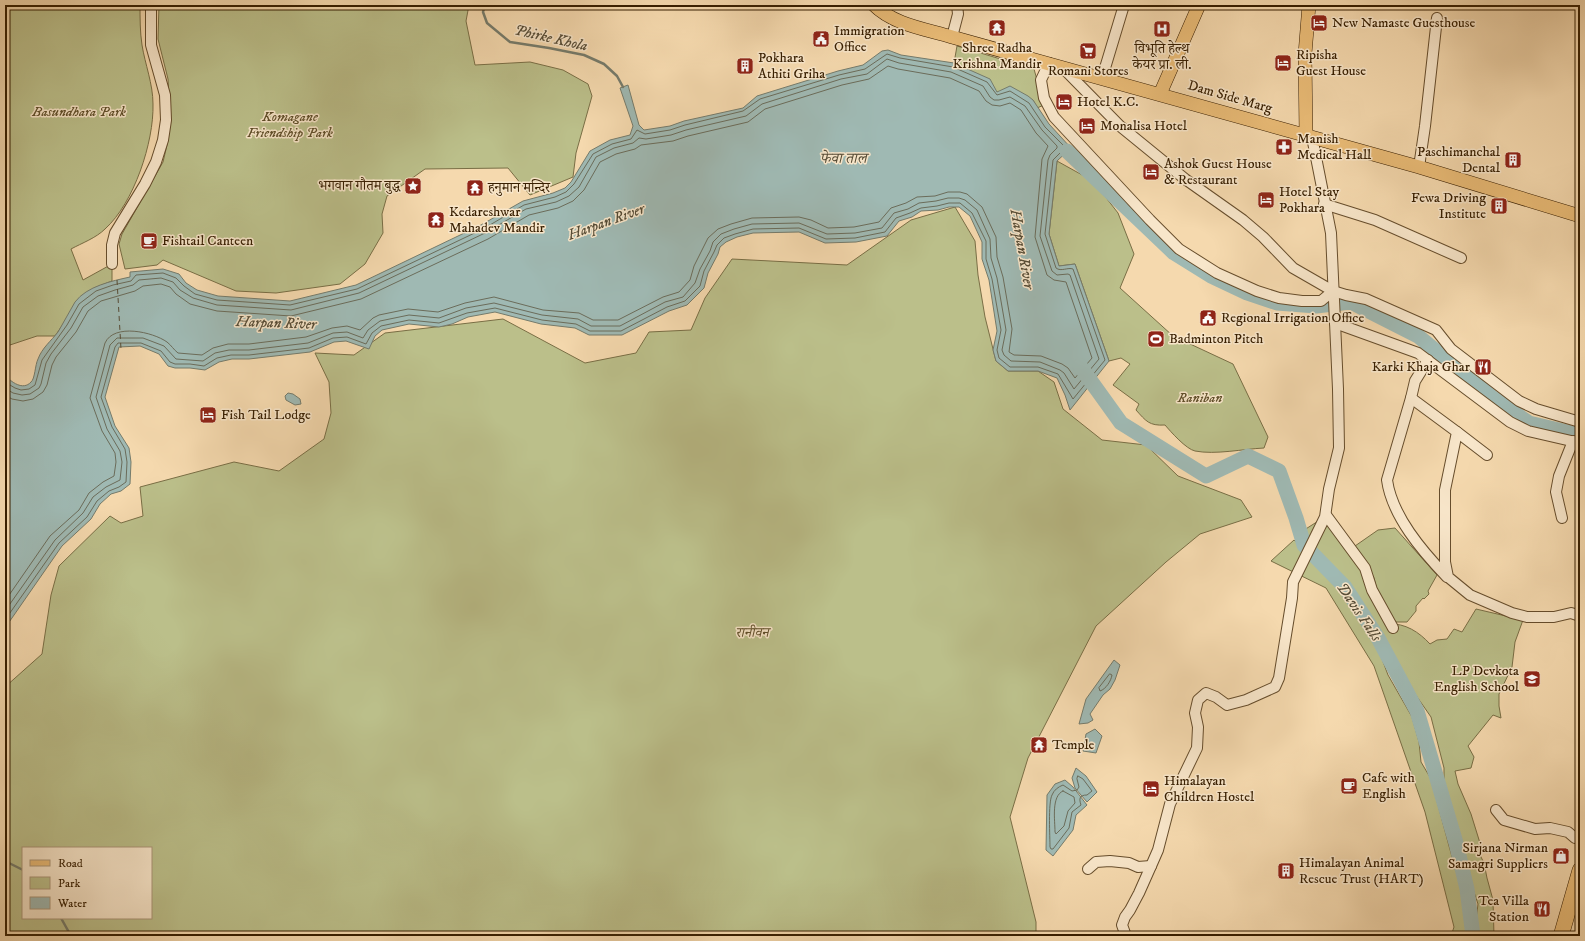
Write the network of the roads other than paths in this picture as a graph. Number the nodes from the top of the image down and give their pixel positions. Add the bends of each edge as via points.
1 (151, 5) edge
2 (874, 5) edge
3 (957, 5) edge
4 (1122, 5) edge
5 (1199, 5) edge
6 (1309, 5) edge
7 (1437, 18) dead end
8 (952, 37) junction
9 (1049, 63) junction
10 (1063, 68) junction
11 (1102, 78) junction
12 (1160, 94) junction
13 (1309, 136) junction
14 (1419, 167) junction
15 (1324, 204) junction
16 (1580, 216) edge
17 (1461, 258) dead end
18 (112, 264) dead end
19 (1333, 295) junction
20 (1335, 323) junction
21 (1428, 360) junction
22 (1411, 398) junction
23 (1580, 422) edge
24 (1457, 432) junction
25 (1576, 442) edge
26 (1487, 455) dead end
27 (1326, 516) junction
28 (1562, 518) dead end
29 (1448, 578) junction
30 (1580, 616) edge
31 (1393, 628) dead end
32 (1496, 810) dead end
33 (1580, 837) edge
34 (1152, 866) junction
35 (1088, 869) dead end
36 (1580, 870) edge
37 (1126, 936) edge
38 (1561, 936) edge

1 - 18 street via 151,45 165,95 166,120 163,140 145,184 115,233
2 - 8 main road, Dam Side Marg via 895,19
3 - 8 street via 958,14
4 - 11 street
5 - 12 main road
6 - 13 main road via 1305,54
7 - 14 street
8 - 9 main road, Dam Side Marg
9 - 10 main road, Dam Side Marg
9 - 19 street via 1041,80 1044,98 1054,117 1179,249 1217,273 1279,298 1321,301
10 - 11 main road, Dam Side Marg
10 - 19 street via 1120,126 1185,179 1243,220 1293,268
11 - 12 main road, Dam Side Marg
12 - 13 main road, Dam Side Marg
13 - 14 main road, Dam Side Marg
13 - 15 street
14 - 16 main road, Dam Side Marg
15 - 17 street via 1375,220
15 - 19 street via 1331,233
19 - 20 street
19 - 23 street via 1366,299 1436,330 1451,349 1519,401 1536,409
20 - 21 street via 1418,352
20 - 27 street via 1339,448 1329,489
21 - 22 street via 1415,381
21 - 25 street via 1510,422 1528,431
22 - 24 street
22 - 29 street via 1387,480 1388,491 1417,543
24 - 26 street
24 - 29 street via 1444,490 1445,562
25 - 28 street via 1559,476 1556,492
27 - 31 street via 1365,568 1372,590
27 - 34 street via 1293,582 1279,678 1275,687 1227,705 1206,693 1198,700 1195,713 1198,727 1197,748 1170,804
29 - 30 street via 1470,595 1512,613 1527,617 1554,617 1570,613
32 - 33 street via 1504,820 1535,830 1550,828 1568,832 1575,838
34 - 35 street via 1138,867 1129,863 1110,861 1096,862
34 - 37 street via 1122,925
36 - 38 highway

